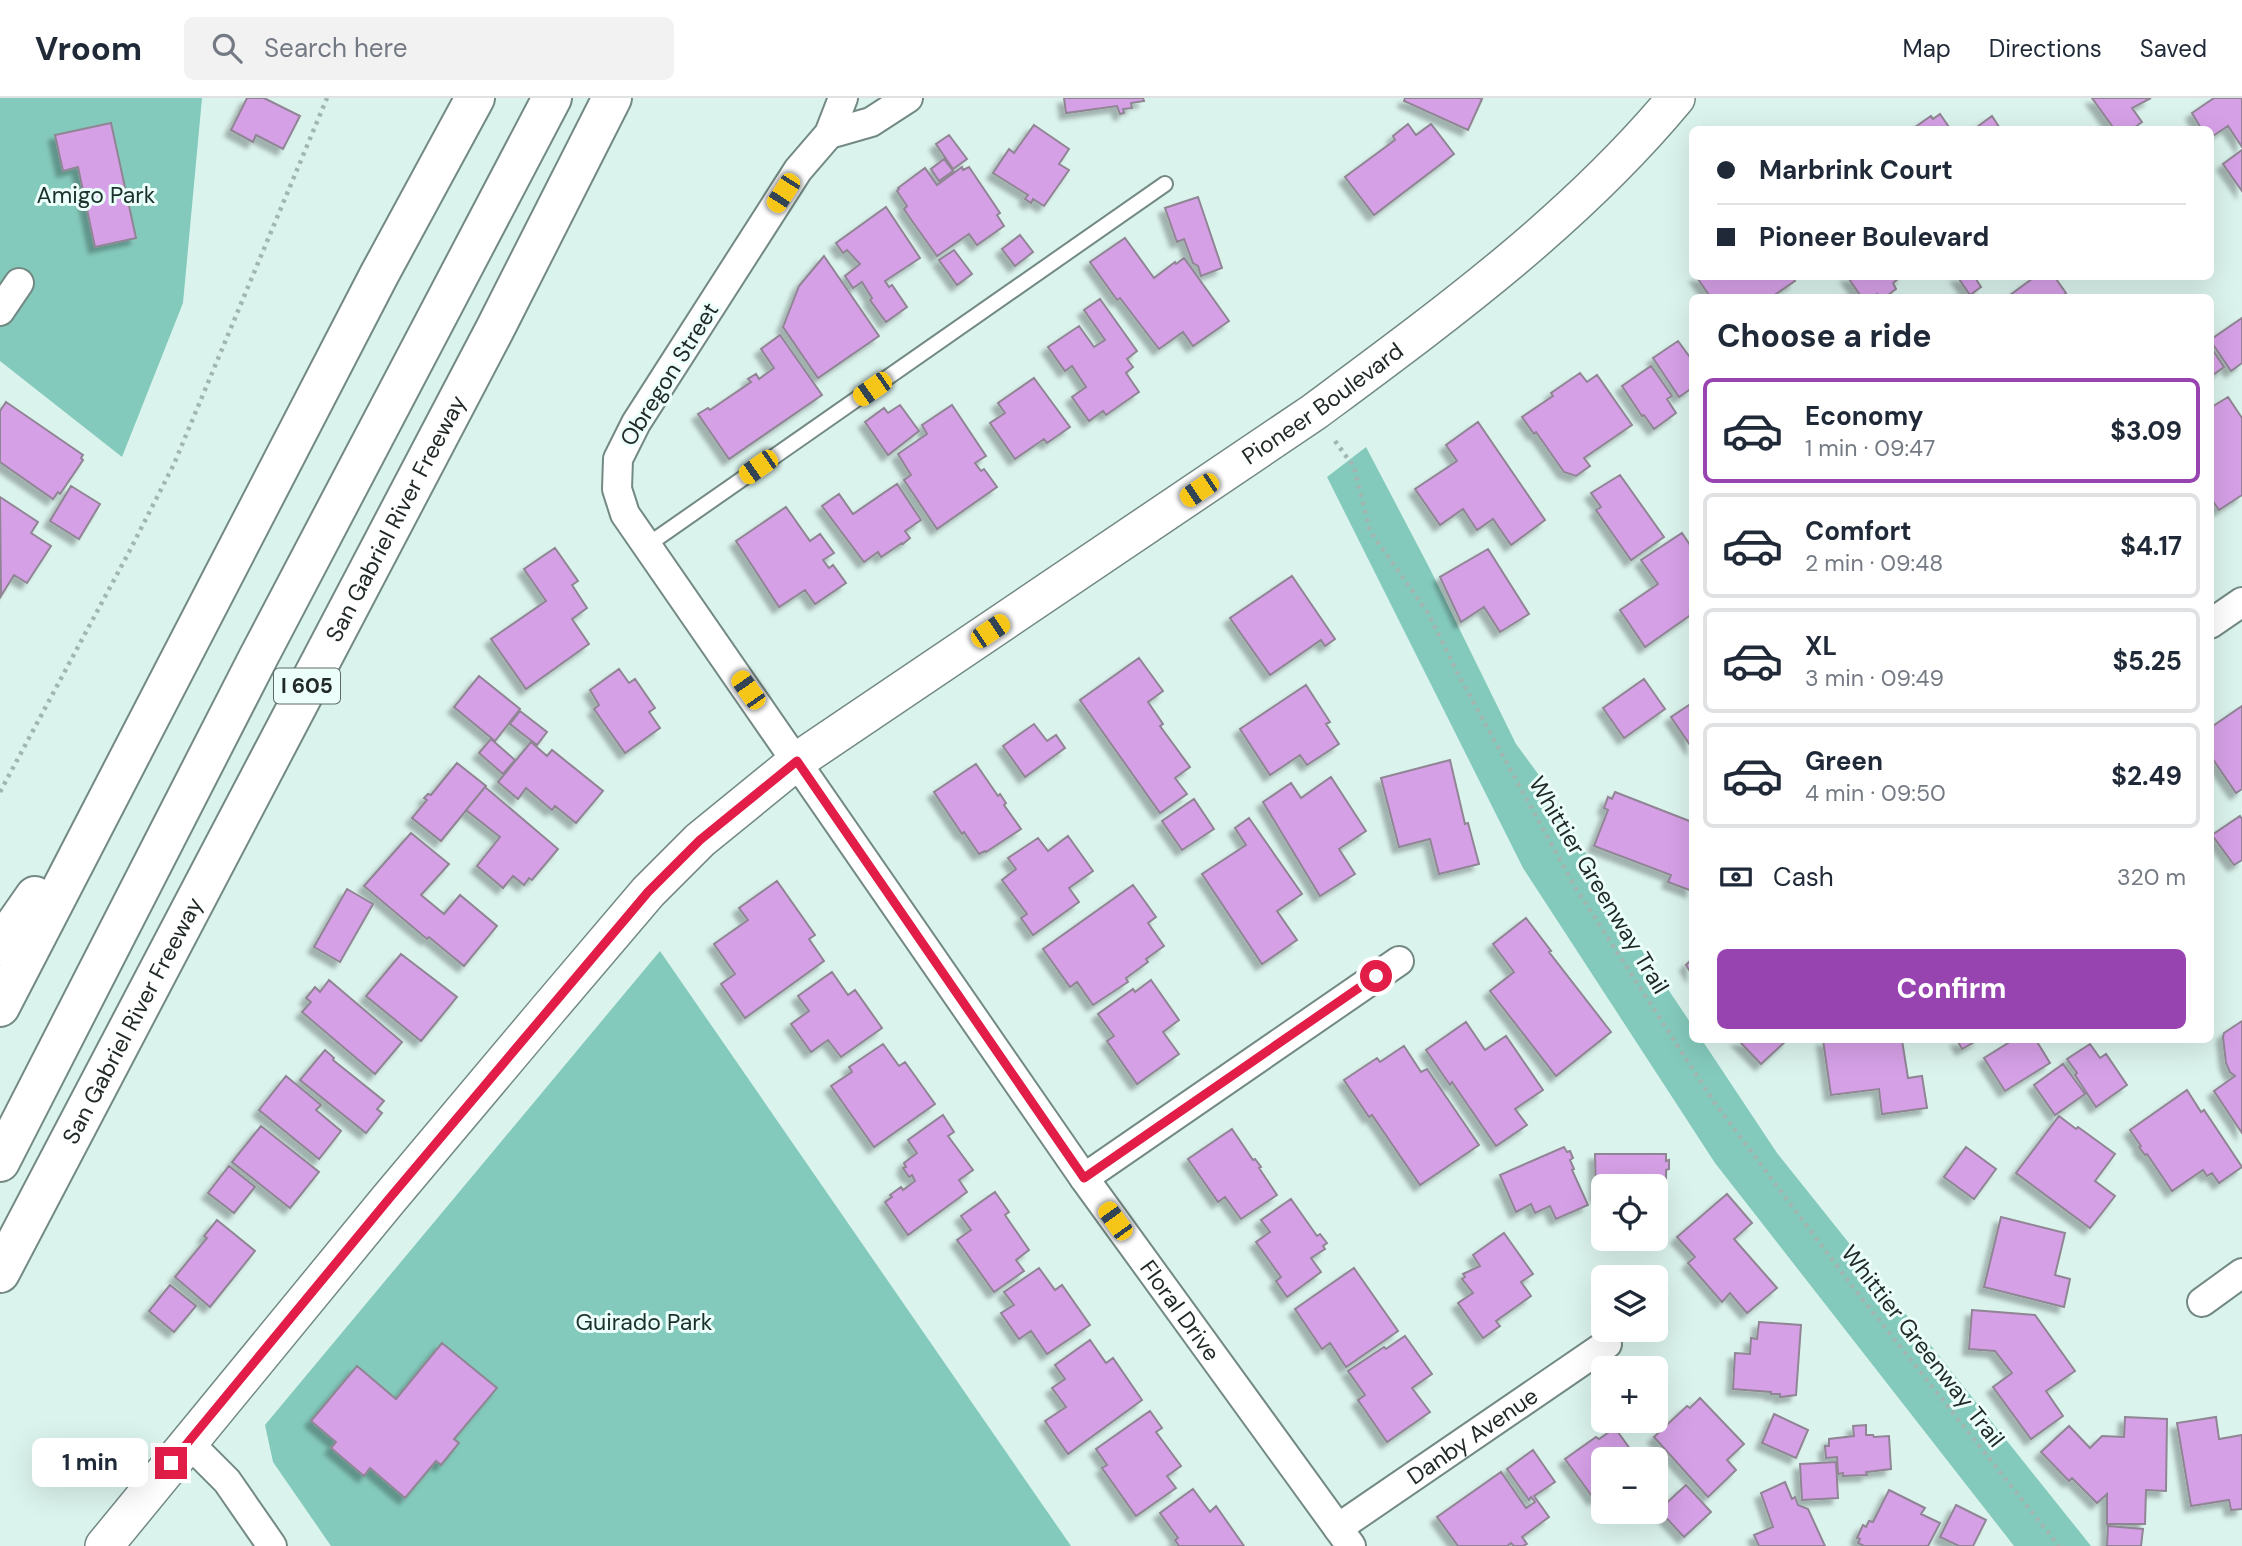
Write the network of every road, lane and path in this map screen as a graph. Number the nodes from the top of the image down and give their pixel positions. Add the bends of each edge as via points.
1 (327, 98) edge
2 (475, 98) edge
3 (528, 98) edge
4 (552, 98) edge
5 (612, 98) edge
6 (843, 98) edge
7 (908, 98) edge
8 (1676, 98) edge
9 (829, 134) junction
10 (1165, 184) dead end
11 (19, 283) dead end
12 (0, 311) edge
13 (1314, 412) junction
14 (646, 546) junction
15 (2242, 602) edge
16 (2214, 621) edge
17 (797, 761) junction
18 (120, 778) junction
19 (0, 792) edge
20 (0, 946) edge
21 (1399, 961) dead end
22 (0, 1007) edge
23 (0, 1114) edge
24 (0, 1162) edge
25 (1084, 1178) junction
26 (0, 1273) edge
27 (2242, 1273) edge
28 (2202, 1302) dead end
29 (1607, 1344) dead end
30 (188, 1442) junction
31 (1344, 1537) edge
32 (104, 1546) edge
33 (272, 1546) edge
34 (2059, 1546) edge

1 - 19 path via 174,464
2 - 18 highway
3 - 23 highway
4 - 24 highway
5 - 26 highway, San Gabriel River Freeway / I 605
6 - 9 street, Obregon Street
7 - 9 street via 871,122
8 - 13 street, Pioneer Boulevard via 1641,141 1529,244
9 - 14 street, Obregon Street via 798,170 636,423 618,459 617,489 625,514
10 - 14 lane
11 - 12 street
13 - 17 street, Pioneer Boulevard
13 - 34 path, Whittier Greenway Trail via 1354,467 1370,531 1427,613 1575,887 1714,1102 1852,1286
14 - 17 street, Obregon Street
15 - 16 street
17 - 25 street, Floral Drive
17 - 30 street, Pioneer Boulevard via 700,840 648,892
18 - 20 highway
18 - 22 highway
21 - 25 street
25 - 31 street, Floral Drive
27 - 28 street
29 - 31 street, Danby Avenue
30 - 32 street, Pioneer Boulevard
30 - 33 street via 227,1481

